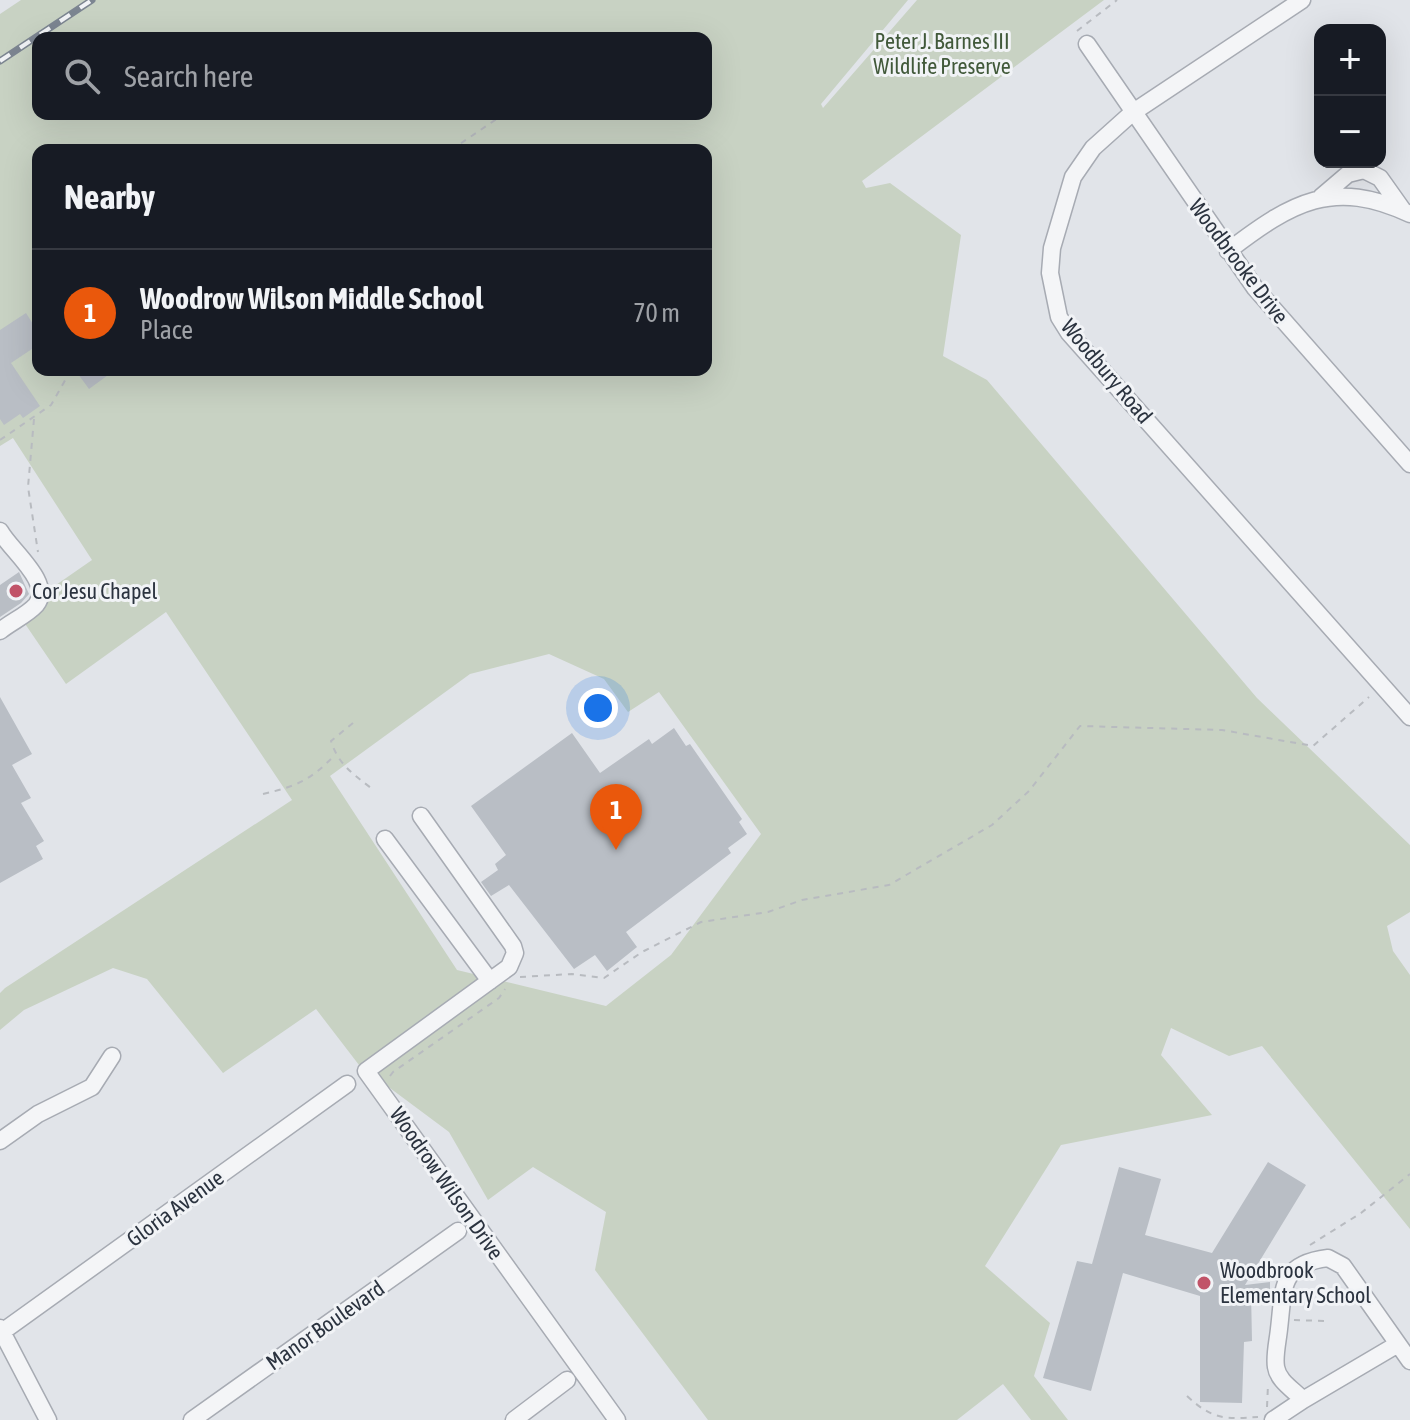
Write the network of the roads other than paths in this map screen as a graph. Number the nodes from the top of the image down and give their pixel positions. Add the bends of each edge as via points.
1 (1302, 0) edge
2 (1080, 41) road end
3 (1132, 113) junction
4 (1319, 199) junction
5 (1406, 212) edge
6 (1228, 251) junction
7 (1410, 464) edge
8 (0, 531) edge
9 (0, 631) edge
10 (1410, 717) edge
11 (421, 816) dead end
12 (385, 839) dead end
13 (490, 981) junction
14 (112, 1056) dead end
15 (347, 1084) dead end
16 (0, 1141) edge
17 (458, 1231) dead end
18 (1, 1330) edge
19 (1398, 1344) junction
20 (1410, 1361) edge
21 (567, 1380) dead end
22 (1303, 1400) junction
23 (48, 1420) edge
24 (192, 1420) edge
25 (514, 1420) edge
26 (617, 1420) edge
27 (1273, 1420) edge

1 - 3 street, Woodbury Road
2 - 3 street, Woodbrooke Drive
3 - 6 street, Woodbrooke Drive
3 - 10 street, Woodbury Road via 1093,148 1073,177 1052,248 1050,273 1059,317
4 - 5 street via 1359,196
4 - 5 street via 1348,174 1364,170 1380,178
4 - 6 street via 1277,216
6 - 7 street, Woodbrooke Drive
8 - 9 street via 39,581 42,593 37,604
11 - 13 street, Woodrow Wilson Drive via 513,946 509,967
12 - 13 street
13 - 26 street, Woodrow Wilson Drive via 366,1071
14 - 16 street via 92,1087 38,1114
15 - 18 street, Gloria Avenue
17 - 24 street, Manor Boulevard
18 - 23 street
19 - 20 street
19 - 22 street
19 - 22 street via 1343,1266 1328,1258 1295,1268 1284,1281 1276,1367
21 - 25 street
22 - 27 street

